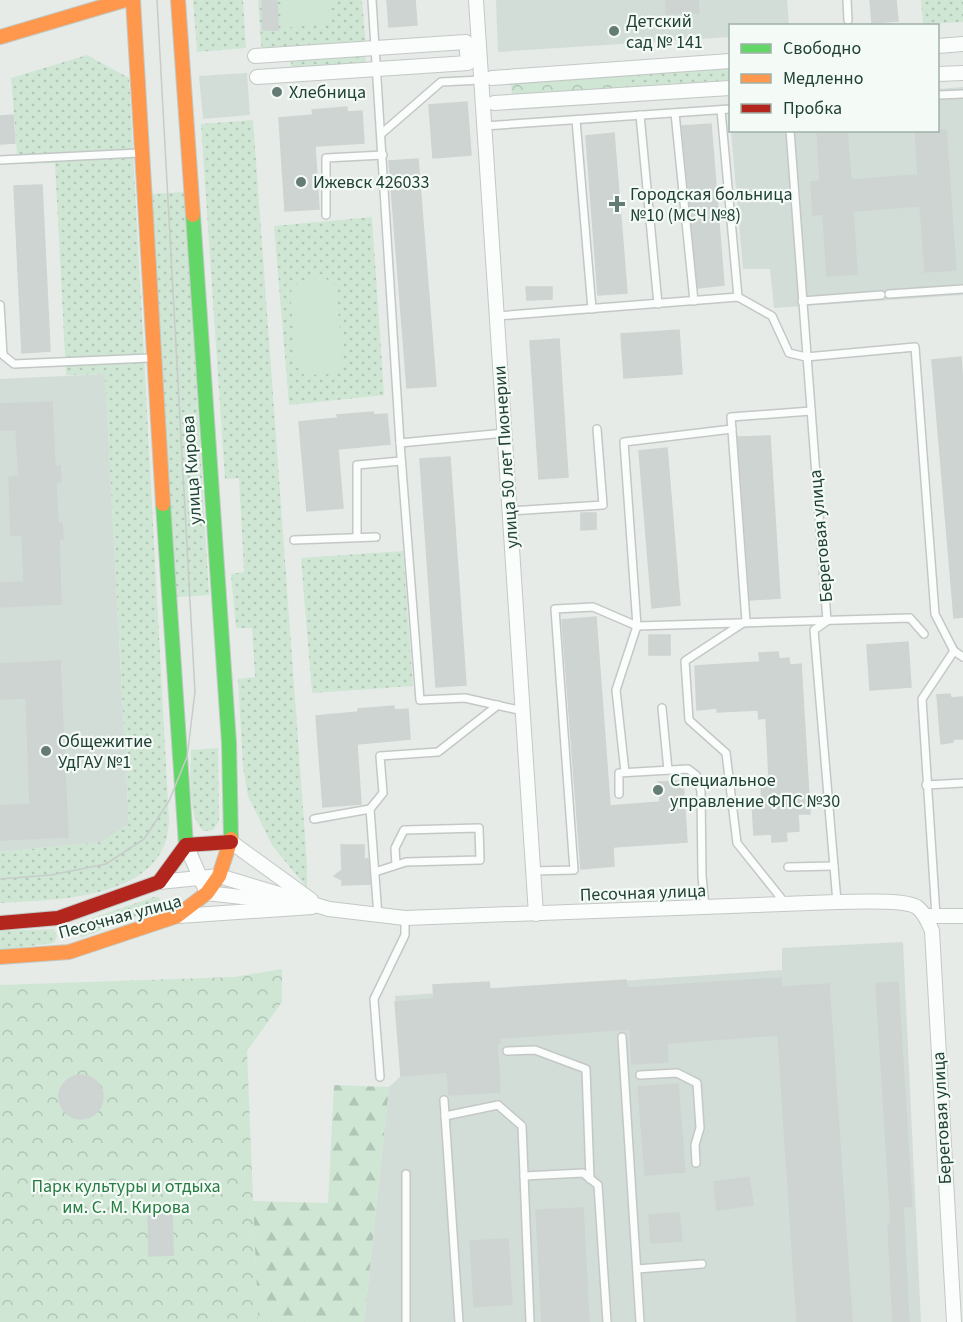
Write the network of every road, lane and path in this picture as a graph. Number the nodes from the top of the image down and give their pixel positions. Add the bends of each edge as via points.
1 (125, 0) edge
2 (133, 0) edge
3 (178, 0) edge
4 (372, 0) edge
5 (476, 0) edge
6 (847, 0) edge
7 (848, 20) dead end
8 (0, 37) edge
9 (963, 44) edge
10 (939, 46) edge
11 (375, 48) junction
12 (255, 56) dead end
13 (729, 61) edge
14 (378, 69) junction
15 (963, 73) edge
16 (939, 74) edge
17 (257, 77) dead end
18 (487, 79) junction
19 (729, 88) edge
20 (963, 94) edge
21 (939, 95) edge
22 (494, 103) dead end
23 (729, 109) edge
24 (721, 110) junction
25 (675, 113) junction
26 (640, 115) junction
27 (576, 120) junction
28 (484, 126) junction
29 (790, 132) edge
30 (381, 134) junction
31 (141, 153) junction
32 (382, 155) junction
33 (0, 160) edge
34 (326, 215) dead end
35 (963, 289) edge
36 (889, 294) dead end
37 (880, 295) dead end
38 (738, 297) junction
39 (694, 301) junction
40 (802, 303) junction
41 (658, 304) junction
42 (0, 305) edge
43 (592, 309) junction
44 (497, 316) junction
45 (807, 357) junction
46 (153, 358) junction
47 (811, 411) junction
48 (597, 429) dead end
49 (732, 429) junction
50 (505, 433) junction
51 (400, 443) junction
52 (401, 461) junction
53 (510, 511) junction
54 (357, 537) junction
55 (376, 537) dead end
56 (294, 540) dead end
57 (746, 621) junction
58 (827, 621) junction
59 (637, 626) junction
60 (924, 634) dead end
61 (954, 651) junction
62 (963, 657) edge
63 (498, 705) junction
64 (663, 708) dead end
65 (523, 711) junction
66 (668, 770) junction
67 (625, 772) junction
68 (963, 783) edge
69 (927, 785) junction
70 (619, 794) dead end
71 (370, 809) junction
72 (314, 819) dead end
73 (231, 842) junction
74 (186, 845) junction
75 (396, 865) junction
76 (834, 866) junction
77 (788, 867) dead end
78 (533, 871) junction
79 (375, 872) junction
80 (219, 876) junction
81 (200, 878) junction
82 (159, 882) junction
83 (207, 893) junction
84 (837, 902) junction
85 (786, 905) junction
86 (320, 907) junction
87 (172, 908) junction
88 (705, 908) junction
89 (536, 914) junction
90 (378, 916) junction
91 (931, 916) junction
92 (963, 916) edge
93 (405, 918) junction
94 (0, 923) edge
95 (63, 935) junction
96 (0, 957) edge
97 (622, 1037) dead end
98 (507, 1051) dead end
99 (640, 1075) dead end
100 (380, 1077) dead end
101 (444, 1100) dead end
102 (445, 1116) junction
103 (696, 1164) dead end
104 (406, 1174) dead end
105 (524, 1176) junction
106 (590, 1179) junction
107 (702, 1264) dead end
108 (636, 1269) junction
109 (406, 1322) edge
110 (459, 1322) edge
111 (530, 1322) edge
112 (607, 1322) edge
113 (640, 1322) edge
114 (954, 1322) edge

1 - 8 main road
2 - 31 main road, улица Кирова
3 - 73 main road, улица Кирова via 229,742
4 - 11 lane
5 - 18 street, улица 50 лет Пионерии
6 - 7 lane
9 - 10 street
11 - 12 street
11 - 14 lane
11 - 14 street via 466,42 468,63
13 - 18 street
14 - 17 street
14 - 30 lane
15 - 16 street
18 - 28 street, улица 50 лет Пионерии
18 - 30 lane via 441,82
19 - 22 street
20 - 21 lane
23 - 24 lane
24 - 25 lane
24 - 38 lane
25 - 26 lane
25 - 39 lane
26 - 27 lane
26 - 41 lane
27 - 28 lane
27 - 43 lane
28 - 44 street, улица 50 лет Пионерии
29 - 40 lane, Береговая улица
30 - 32 lane
31 - 33 lane
31 - 46 main road, улица Кирова
32 - 34 lane via 326,158
32 - 51 lane
35 - 36 lane
37 - 40 lane
38 - 39 lane
38 - 45 lane via 772,316 789,353
39 - 41 lane
40 - 45 lane, Береговая улица
41 - 43 lane
42 - 46 lane via 3,355 14,364
43 - 44 lane
44 - 50 street, улица 50 лет Пионерии
45 - 47 lane, Береговая улица
45 - 61 lane via 915,347 935,614
46 - 74 main road, улица Кирова
47 - 49 lane via 731,417
47 - 58 lane, Береговая улица
48 - 53 lane via 603,505
49 - 57 lane
49 - 59 lane via 624,442
50 - 51 lane
50 - 53 street, улица 50 лет Пионерии
51 - 52 lane
52 - 54 lane via 357,465
52 - 63 lane via 420,700 465,698
53 - 65 street, улица 50 лет Пионерии
54 - 55 lane
54 - 56 lane
57 - 58 lane
57 - 59 lane
57 - 85 lane via 685,661 689,720 726,753 737,843
58 - 60 lane via 910,618
58 - 76 lane, Береговая улица via 814,630
59 - 67 lane via 616,690
59 - 78 lane via 593,607 555,609 574,870
61 - 62 lane
61 - 69 lane via 922,699
63 - 65 lane
63 - 71 lane via 438,752 380,756 383,793
64 - 66 lane
65 - 78 street, улица 50 лет Пионерии
66 - 67 lane
66 - 88 lane via 688,769 696,775 701,791
67 - 70 lane via 619,773
68 - 69 lane
69 - 91 lane
71 - 72 lane
71 - 79 lane
73 - 74 main road
73 - 80 main road, улица Кирова
73 - 86 street, Песочная улица
74 - 81 street, Песочная улица
74 - 82 main road
75 - 75 lane via 480,860 480,828 404,830 395,848
75 - 79 lane
76 - 77 lane
76 - 84 lane, Береговая улица
78 - 89 street, улица 50 лет Пионерии
79 - 90 lane
80 - 81 street, Песочная улица
80 - 83 main road, улица Кирова
80 - 86 street, Песочная улица
81 - 82 street, Песочная улица
81 - 83 street, Песочная улица
82 - 87 main road
82 - 95 main road, Песочная улица
83 - 86 street, Песочная улица
83 - 87 main road, улица Кирова
84 - 85 street, Песочная улица
84 - 91 street, Песочная улица via 905,903
85 - 88 street, Песочная улица
86 - 87 street, Песочная улица
86 - 90 street, Песочная улица
87 - 95 main road, Песочная улица
88 - 89 street, Песочная улица
89 - 93 street, Песочная улица
90 - 93 street, Песочная улица
91 - 92 street, Песочная улица
91 - 114 street, Береговая улица
93 - 100 lane via 405,935 374,999
94 - 95 main road, Песочная улица
95 - 96 main road, Песочная улица
97 - 108 lane
98 - 106 lane via 535,1050 586,1070
99 - 103 lane via 677,1073 697,1083 700,1128
101 - 102 lane
102 - 105 lane via 498,1105 522,1126
102 - 110 lane
104 - 109 lane
105 - 106 lane via 583,1173
105 - 111 lane
106 - 112 lane via 598,1185
107 - 108 lane
108 - 113 lane

